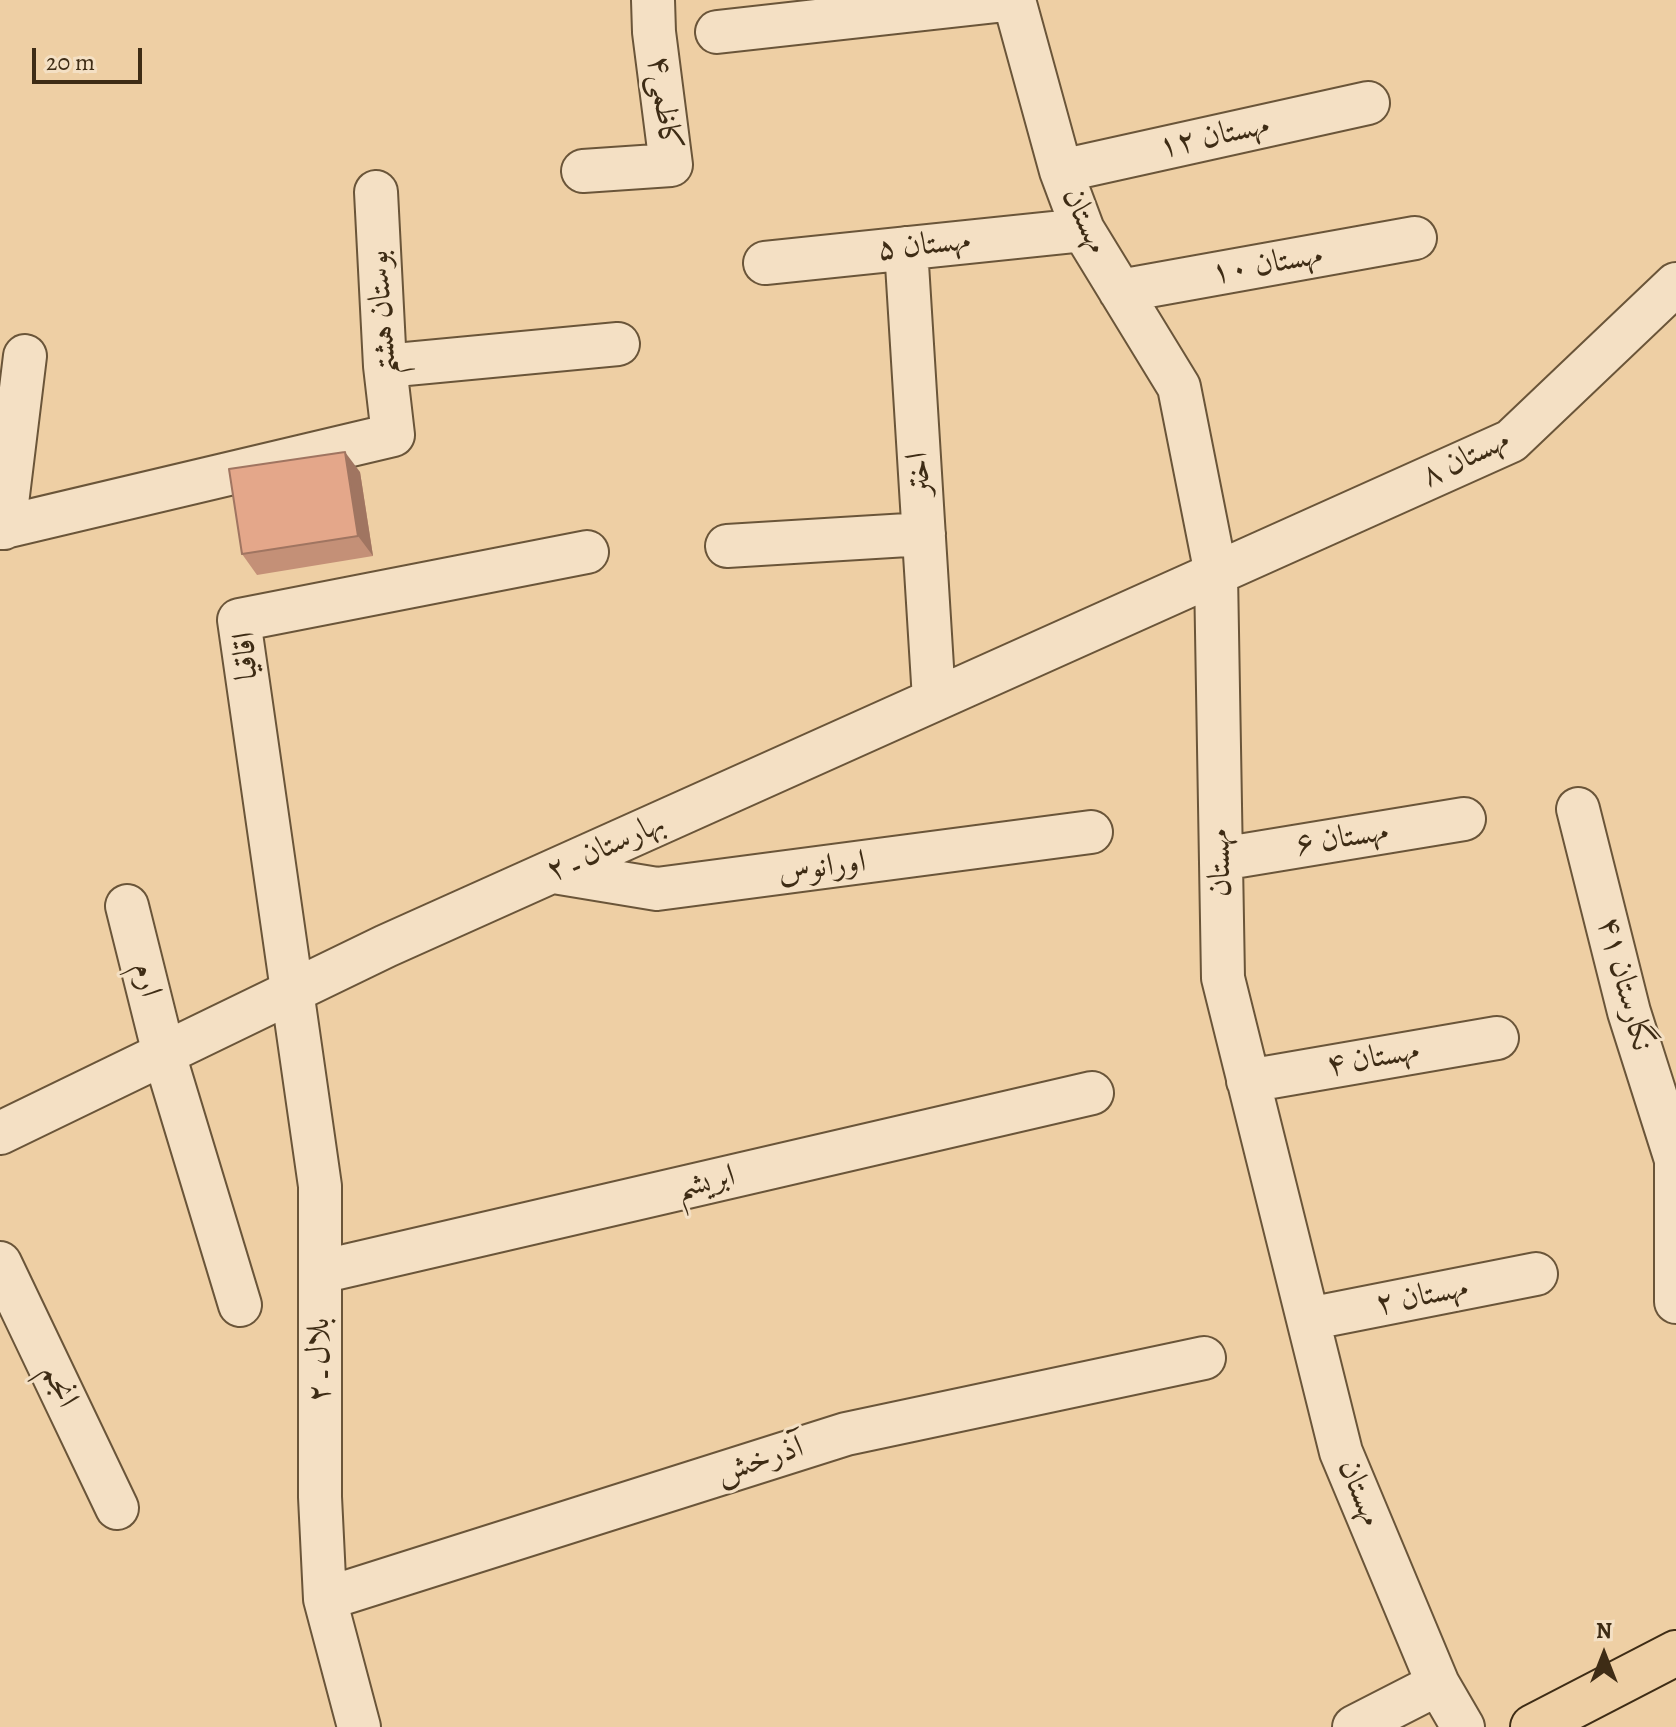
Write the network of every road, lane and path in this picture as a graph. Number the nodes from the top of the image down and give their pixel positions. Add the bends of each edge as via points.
1 (653, 0) edge
2 (1006, 0) edge
3 (1014, 0) edge
4 (717, 32) dead end
5 (1368, 103) dead end
6 (583, 171) dead end
7 (1061, 171) junction
8 (376, 192) dead end
9 (1083, 230) junction
10 (1415, 238) dead end
11 (906, 248) junction
12 (765, 263) dead end
13 (1676, 284) edge
14 (1120, 291) junction
15 (618, 344) dead end
16 (25, 356) dead end
17 (385, 366) junction
18 (2, 528) edge
19 (924, 534) junction
20 (727, 546) dead end
21 (587, 552) dead end
22 (1216, 574) junction
23 (934, 699) junction
24 (1578, 809) dead end
25 (1464, 819) dead end
26 (1091, 832) dead end
27 (1221, 859) junction
28 (554, 872) junction
29 (127, 906) dead end
30 (294, 990) junction
31 (1497, 1038) dead end
32 (164, 1054) junction
33 (1248, 1081) junction
34 (1092, 1093) dead end
35 (0, 1133) edge
36 (0, 1263) edge
37 (320, 1272) junction
38 (1536, 1274) dead end
39 (1676, 1302) edge
40 (240, 1305) dead end
41 (1308, 1319) junction
42 (1204, 1358) dead end
43 (117, 1508) dead end
44 (325, 1599) junction
45 (1676, 1653) edge
46 (1438, 1684) junction
47 (359, 1727) edge
48 (1354, 1727) edge
49 (1463, 1727) edge
50 (1533, 1727) edge

1 - 6 street, کاظمی۴ via 671,165
2 - 4 street
3 - 7 street, مهستان
5 - 7 street, مهستان ۱۲
7 - 9 street, مهستان
8 - 17 street, بوستان هشتم
9 - 11 street, مهستان ۵
9 - 14 street, مهستان
10 - 14 street, مهستان ۱۰
11 - 12 street, مهستان ۵
11 - 19 street, اختر
13 - 22 street, مهستان ۸ via 1511,441
14 - 22 street, مهستان via 1179,387
15 - 17 street
16 - 18 street
17 - 18 street, بوستان هشتم via 393,435
19 - 20 street
19 - 23 street, اختر
21 - 30 street, اقاقیا via 239,620
22 - 23 street, بهارستان ـ ۲
22 - 27 street, مهستان
23 - 28 street, بهارستان ـ ۲
24 - 39 street, نگارستان ۴۱ via 1629,1012 1676,1160
25 - 27 street, مهستان ۶
26 - 28 street, اورانوس via 657,889
27 - 33 street, مهستان via 1223,978
28 - 30 street, بهارستان ـ ۲
29 - 32 street, ارم
30 - 32 street, بهارستان ـ ۲
30 - 37 street, بلال ـ ۲ via 320,1186
31 - 33 street, مهستان ۴
32 - 35 street, بهارستان ـ ۲
32 - 40 street, ارم
33 - 41 street, مهستان
34 - 37 street, ابریشم
36 - 43 street, انجم
37 - 44 street, بلال ـ ۲
38 - 41 street, مهستان ۲
41 - 46 street, مهستان via 1341,1452
42 - 44 street, آذرخش via 846,1434
44 - 47 street, بلال ـ ۲
45 - 50 main road
46 - 48 street
46 - 49 street, مهستان

